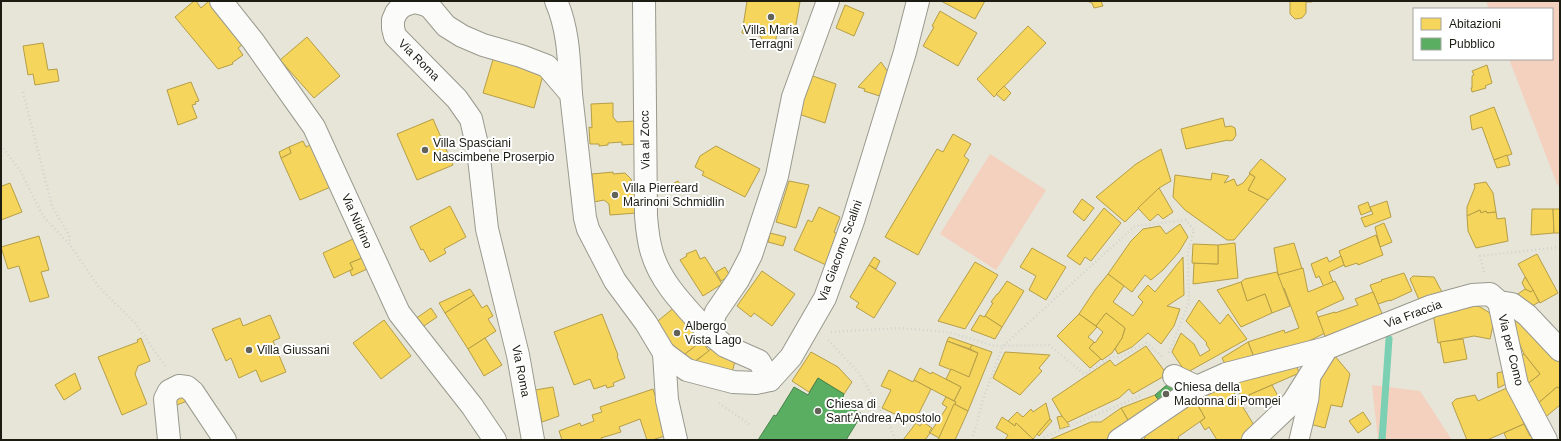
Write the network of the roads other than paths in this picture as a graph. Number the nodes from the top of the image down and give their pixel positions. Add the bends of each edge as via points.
1 (221, 1) edge
2 (556, 1) edge
3 (644, 1) edge
4 (828, 1) edge
5 (918, 1) edge
6 (925, 1) edge
7 (905, 52) junction
8 (571, 94) junction
9 (1495, 298) junction
10 (708, 332) junction
11 (1327, 348) junction
12 (1560, 350) edge
13 (664, 353) junction
14 (1311, 373) junction
15 (1174, 376) dead end
16 (770, 380) junction
17 (1197, 387) junction
18 (1257, 436) edge
19 (169, 440) edge
20 (224, 440) edge
21 (496, 440) edge
22 (533, 440) edge
23 (676, 440) edge
24 (1119, 440) edge
25 (1298, 440) edge
26 (1546, 440) edge

1 - 21 street, Via Nidrino via 314,127 398,313
2 - 8 street via 568,46
3 - 10 street, Via al Zocc via 646,216 650,247 669,287
4 - 10 street via 793,97 777,176 751,255 738,280 716,312
5 - 7 street, Via Giacomo Scalini
6 - 7 street
7 - 16 street, Via Giacomo Scalini via 853,221 825,298 791,357
8 - 13 street via 588,228 615,281 646,322
8 - 22 street, Via Roma via 547,66 462,36 446,26 430,7 415,2 401,7 396,13 393,20 395,36 457,99 472,119 487,229 518,355
9 - 11 street, Via Fraccia via 1472,295 1432,306
9 - 12 street via 1512,304 1527,315
9 - 26 street, Via per Como via 1518,385
10 - 16 street, Via al Zocc via 725,346 759,361
11 - 14 street
11 - 17 street, Via Fraccia via 1226,374
13 - 16 street via 687,370 709,376 733,382 756,383
13 - 23 street via 667,400
14 - 18 street via 1293,402
14 - 25 street via 1309,398
15 - 17 street
17 - 24 street, Via Fraccia
19 - 20 street via 164,399 169,391 179,386 187,387 193,392

